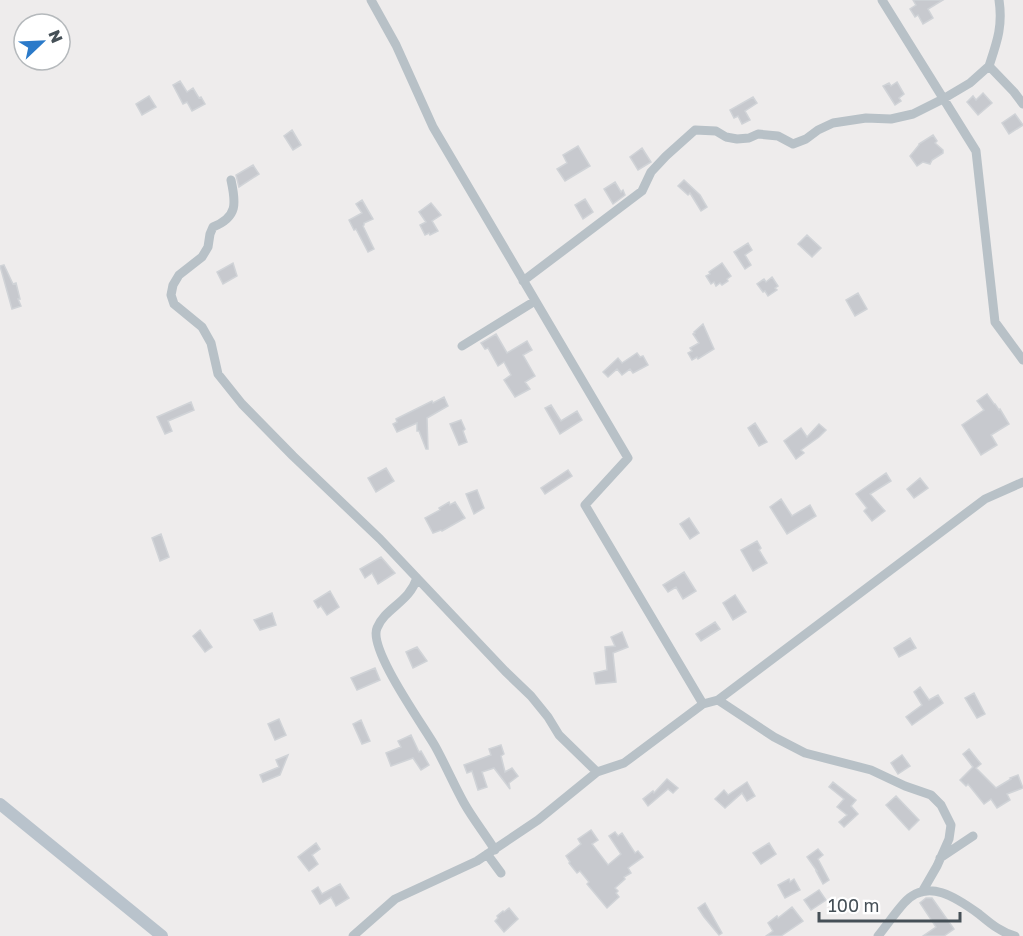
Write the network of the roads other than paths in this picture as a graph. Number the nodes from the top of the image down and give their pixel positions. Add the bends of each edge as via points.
1 (371, 0) edge
2 (882, 0) edge
3 (999, 0) edge
4 (989, 66) junction
5 (943, 99) junction
6 (1023, 104) edge
7 (231, 180) dead end
8 (523, 281) junction
9 (535, 301) junction
10 (462, 346) dead end
11 (1023, 360) edge
12 (1023, 482) edge
13 (417, 578) junction
14 (718, 700) junction
15 (703, 704) junction
16 (597, 772) junction
17 (0, 804) edge
18 (973, 836) dead end
19 (491, 852) junction
20 (940, 858) junction
21 (501, 873) dead end
22 (922, 892) junction
23 (162, 936) edge
24 (353, 936) edge
25 (878, 936) edge
26 (1014, 936) edge

1 - 8 street via 433,127
2 - 5 street
3 - 4 street via 1002,17
4 - 5 street
4 - 6 street
5 - 8 street via 913,114 891,119 833,123 793,144 778,136 758,134 737,139 716,131 695,130 651,172 642,191
5 - 11 street via 975,151 995,322
7 - 13 street via 235,200 232,214 213,227 202,257 179,275 171,295 174,304 202,327 211,343 218,374 242,404
8 - 9 street
9 - 10 street
9 - 15 street via 628,458 585,505
12 - 14 street via 985,499
13 - 16 street via 531,696 559,735
13 - 19 street via 407,595 376,628 375,635 390,673 435,745
14 - 15 street
14 - 20 street via 805,753 871,770 931,795 951,825
15 - 16 street via 624,763
16 - 19 street
17 - 23 main road
18 - 20 street
19 - 21 street
19 - 24 street via 395,899
20 - 22 street
22 - 25 street via 905,901
22 - 26 street via 931,890 958,900

